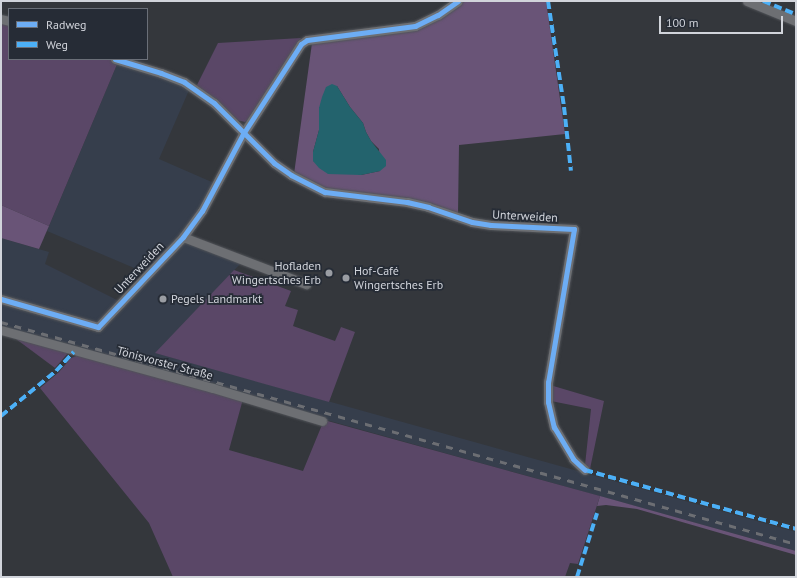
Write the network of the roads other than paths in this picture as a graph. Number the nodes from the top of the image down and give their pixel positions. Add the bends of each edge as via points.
1 (458, 1) edge
2 (747, 1) edge
3 (796, 21) edge
4 (118, 60) edge
5 (243, 134) junction
6 (182, 237) junction
7 (306, 284) dead end
8 (1, 299) edge
9 (1, 330) edge
10 (322, 420) dead end
11 (586, 470) dead end

1 - 5 street, Unterweiden via 438,15 415,26 307,40 300,44
2 - 3 street
4 - 5 street, Unterweiden via 184,82 214,102
5 - 6 street, Unterweiden via 202,211
5 - 11 street, Unterweiden via 274,163 326,192 407,202 472,222 491,225 574,229 548,382 548,402 554,427 573,459
6 - 7 street
6 - 8 street, Unterweiden via 98,327
9 - 10 street, Tönisvorster Straße

